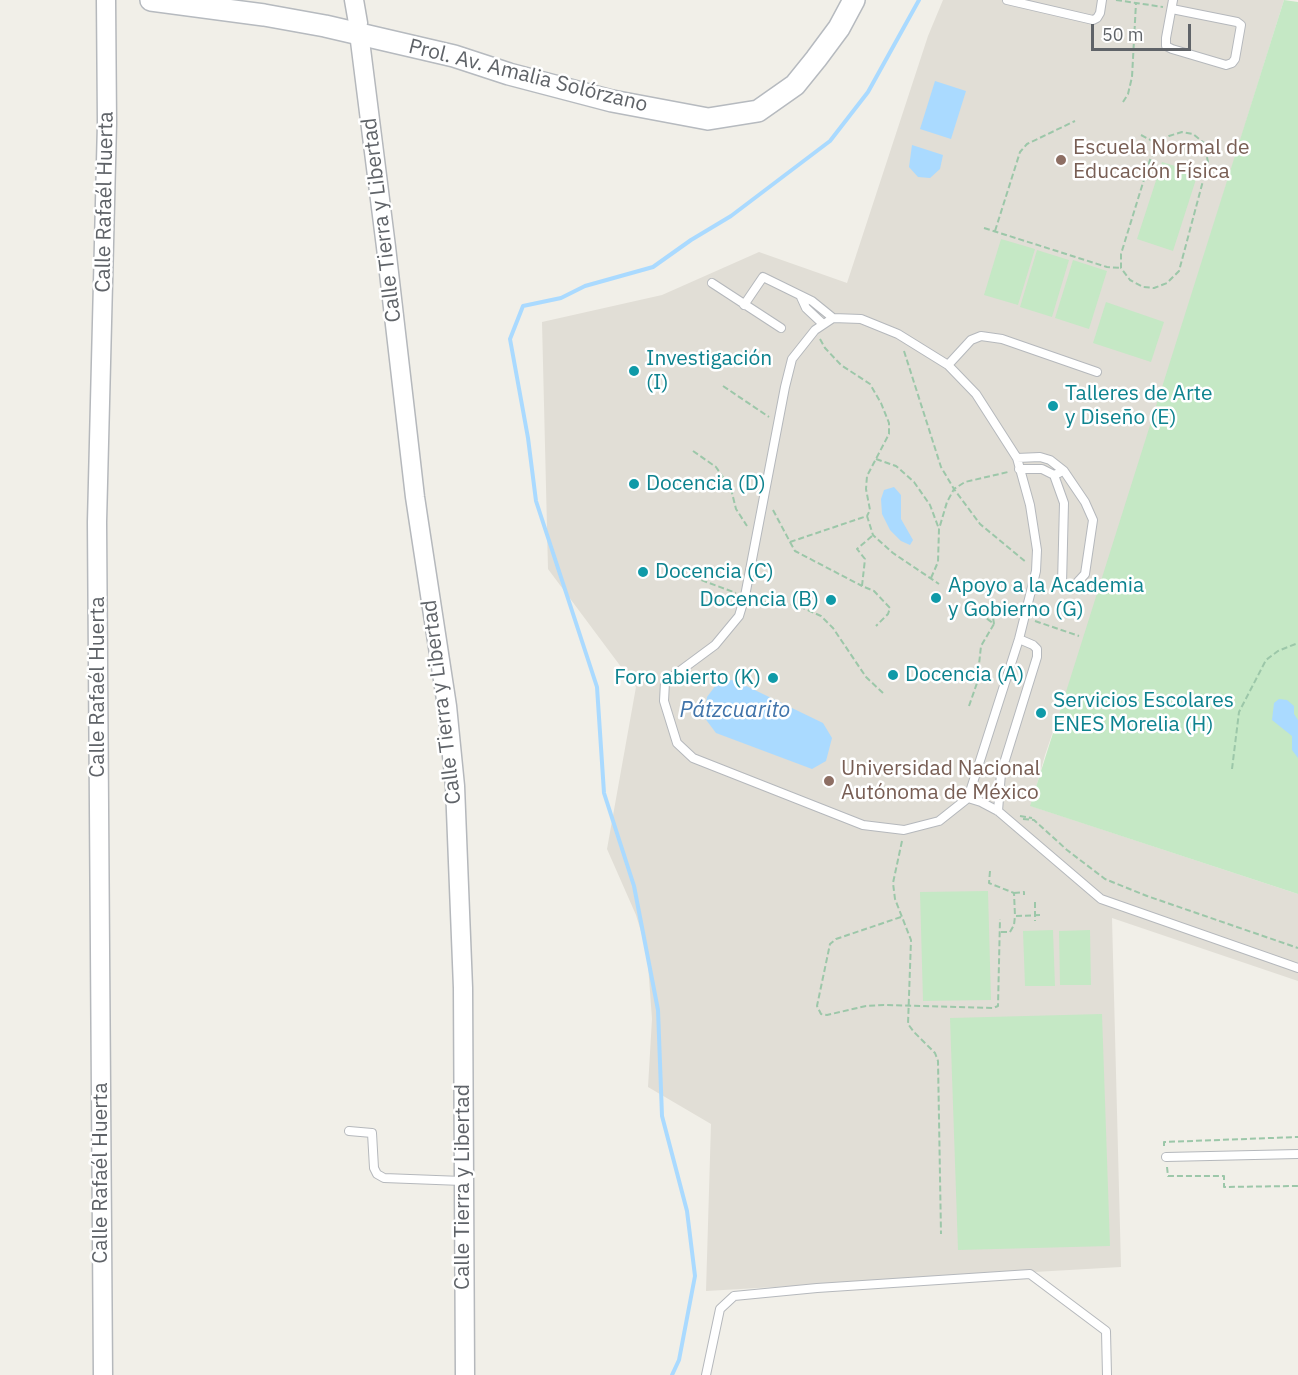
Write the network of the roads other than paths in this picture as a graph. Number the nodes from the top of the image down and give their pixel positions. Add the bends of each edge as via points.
1 (106, 0) edge
2 (151, 0) edge
3 (237, 0) edge
4 (354, 0) edge
5 (844, 0) edge
6 (854, 0) edge
7 (1007, 0) edge
8 (1102, 0) edge
9 (1172, 4) edge
10 (358, 28) junction
11 (692, 111) junction
12 (712, 283) dead end
13 (801, 297) junction
14 (744, 305) junction
15 (833, 318) junction
16 (823, 324) junction
17 (781, 328) dead end
18 (948, 364) junction
19 (1096, 372) dead end
20 (1017, 458) junction
21 (1019, 469) junction
22 (1064, 471) junction
23 (1054, 475) junction
24 (1019, 639) junction
25 (978, 766) junction
26 (1001, 773) junction
27 (968, 798) junction
28 (1001, 814) junction
29 (1298, 968) edge
30 (349, 1131) dead end
31 (1298, 1154) edge
32 (1166, 1157) dead end
33 (462, 1181) junction
34 (102, 1375) edge
35 (465, 1375) edge
36 (706, 1375) edge
37 (1107, 1375) edge

1 - 34 street, Calle Rafaél Huerta via 107,123 97,522
2 - 10 main road, Prol. Av. Amalia Solórzano
3 - 10 main road via 294,9
4 - 10 street, Calle Tierra y Libertad
5 - 11 main road, Prol. Av. Amalia Solórzano via 811,54 789,78 757,101
6 - 11 main road, Prol. Av. Amalia Solórzano via 839,28 795,85 758,111 708,118
7 - 8 lane via 1093,20 1100,13
9 - 9 lane via 1166,45 1226,64 1235,60 1241,25
10 - 11 main road, Prol. Av. Amalia Solórzano via 441,42
10 - 33 street, Calle Tierra y Libertad via 415,497 447,706 463,988
12 - 14 lane
13 - 14 lane via 763,277
13 - 15 lane
13 - 16 lane via 806,308
14 - 17 lane
15 - 16 lane
15 - 18 lane via 861,319 898,334
16 - 27 lane via 792,359 738,616 715,645 665,682 664,701 677,743 693,758 863,825 904,830 939,821
18 - 19 lane via 971,340 981,336 1002,339
18 - 20 lane via 976,394
20 - 21 lane
20 - 22 lane via 1040,457
21 - 23 lane via 1042,469
21 - 24 lane via 1030,505 1036,550 1036,571
22 - 23 lane
22 - 23 lane via 1093,520 1084,573 1074,586 1062,584 1064,503
24 - 25 lane
24 - 26 lane via 1037,649 1036,657
25 - 26 lane
25 - 27 lane
26 - 28 lane
27 - 28 lane
28 - 29 lane via 1101,899
30 - 33 lane via 372,1133 374,1168 384,1178
31 - 32 lane
33 - 35 street, Calle Tierra y Libertad
36 - 37 lane via 720,1309 734,1296 1030,1274 1106,1331

